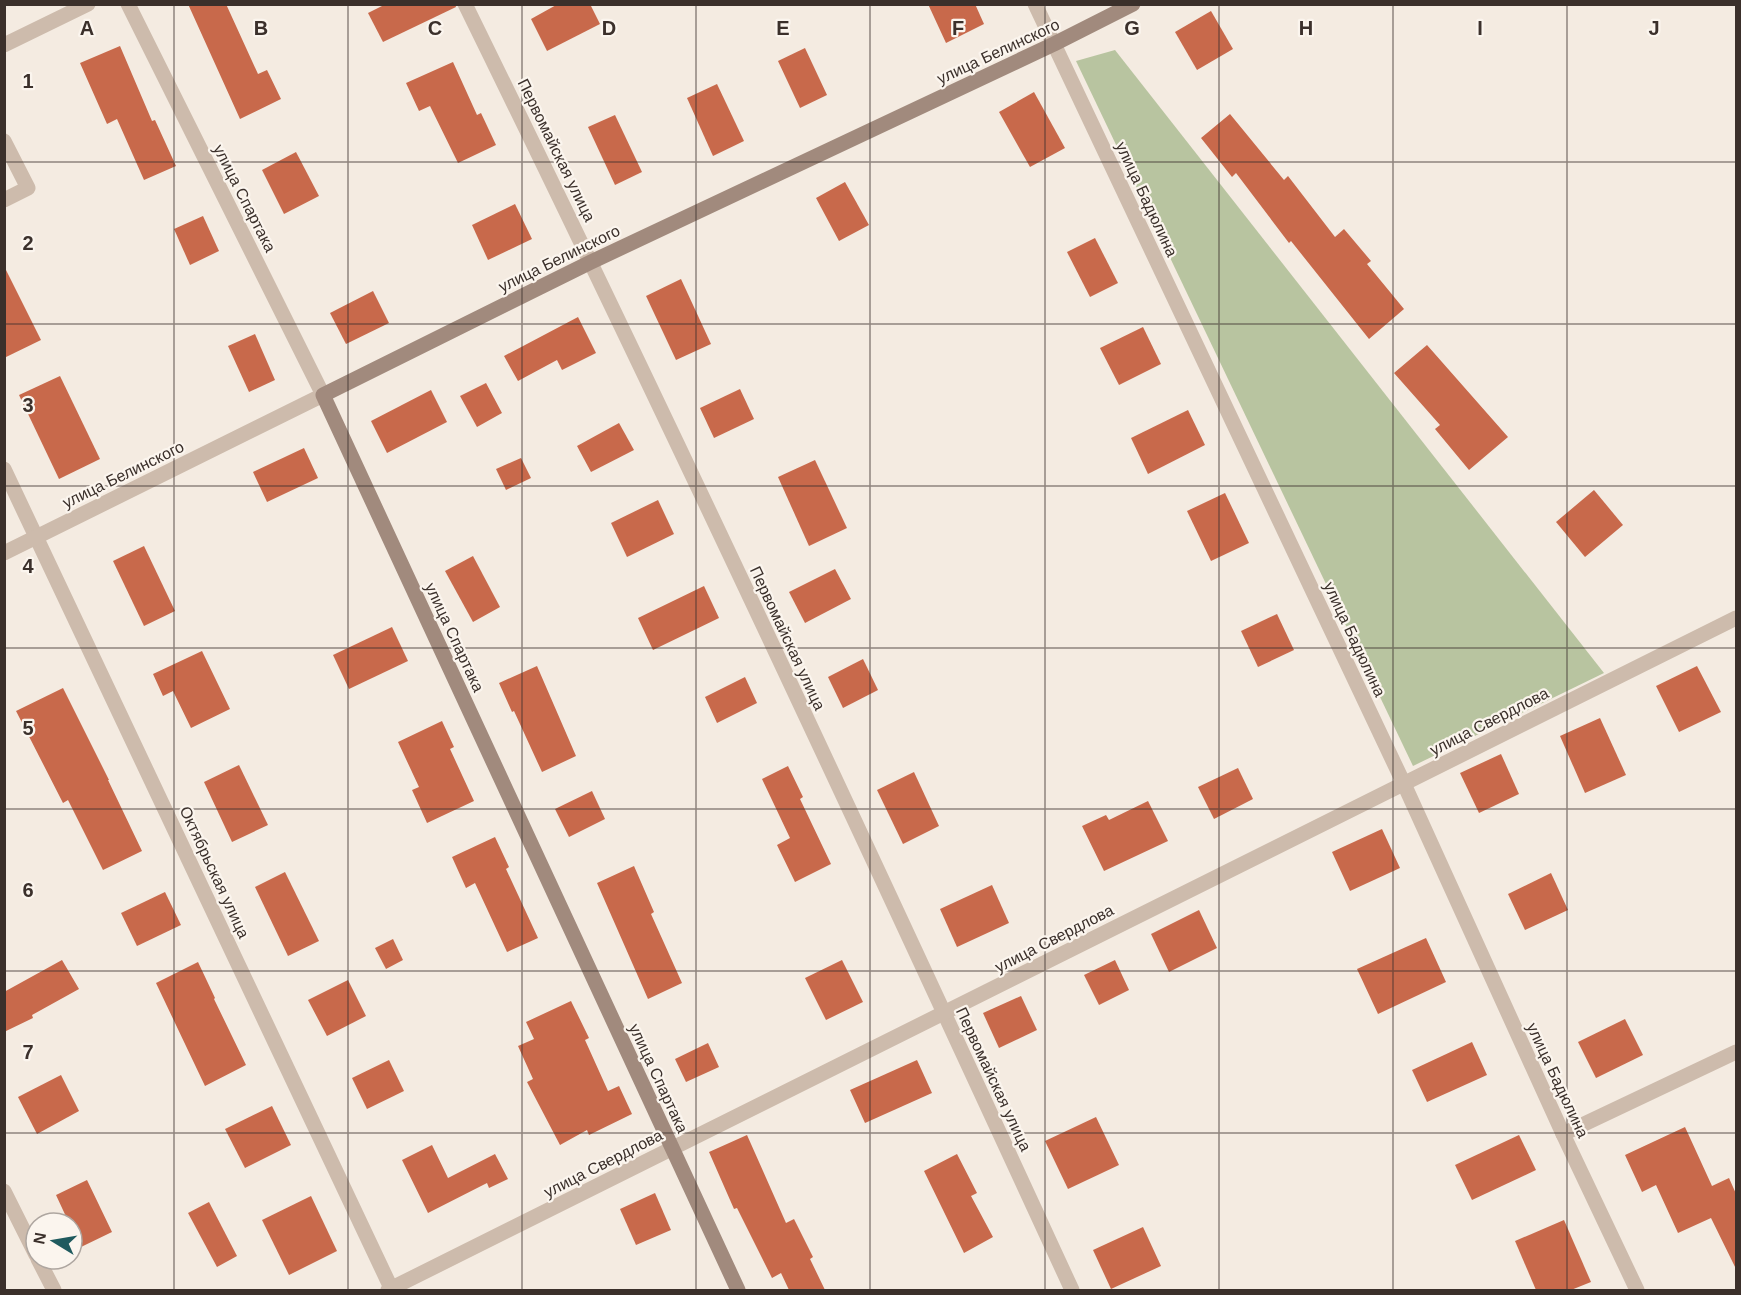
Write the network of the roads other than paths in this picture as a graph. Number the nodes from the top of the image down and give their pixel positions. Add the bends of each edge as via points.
1 (88, 4) edge
2 (128, 4) edge
3 (465, 4) edge
4 (1035, 4) edge
5 (1133, 4) edge
6 (1054, 44) junction
7 (4, 45) edge
8 (4, 141) edge
9 (4, 200) edge
10 (591, 262) junction
11 (323, 395) junction
12 (4, 469) edge
13 (37, 537) junction
14 (4, 553) edge
15 (1737, 618) edge
16 (1404, 784) junction
17 (945, 1013) junction
18 (1737, 1052) edge
19 (1563, 1134) junction
20 (672, 1149) junction
21 (4, 1191) edge
22 (24, 1231) edge
23 (44, 1271) edge
24 (54, 1290) edge
25 (391, 1290) edge
26 (738, 1290) edge
27 (1072, 1290) edge
28 (1637, 1290) edge

1 - 7 street
2 - 11 street, улица Спартака
3 - 10 street, Первомайская улица
4 - 6 street, улица Бадюлина
5 - 6 street, улица Белинского
6 - 10 street, улица Белинского
6 - 16 street, улица Бадюлина
8 - 9 street via 28,188
10 - 11 street, улица Белинского
10 - 17 street, Первомайская улица
11 - 13 street, улица Белинского
11 - 20 street, улица Спартака
12 - 13 street, Октябрьская улица
13 - 14 street, улица Белинского
13 - 25 street, Октябрьская улица
15 - 16 street, улица Свердлова
16 - 17 street, улица Свердлова
16 - 19 street, улица Бадюлина
17 - 20 street, улица Свердлова
17 - 27 street, Первомайская улица
18 - 19 street
19 - 28 street, улица Бадюлина
20 - 25 street, улица Свердлова
20 - 26 street, улица Спартака
21 - 22 street
23 - 24 street

